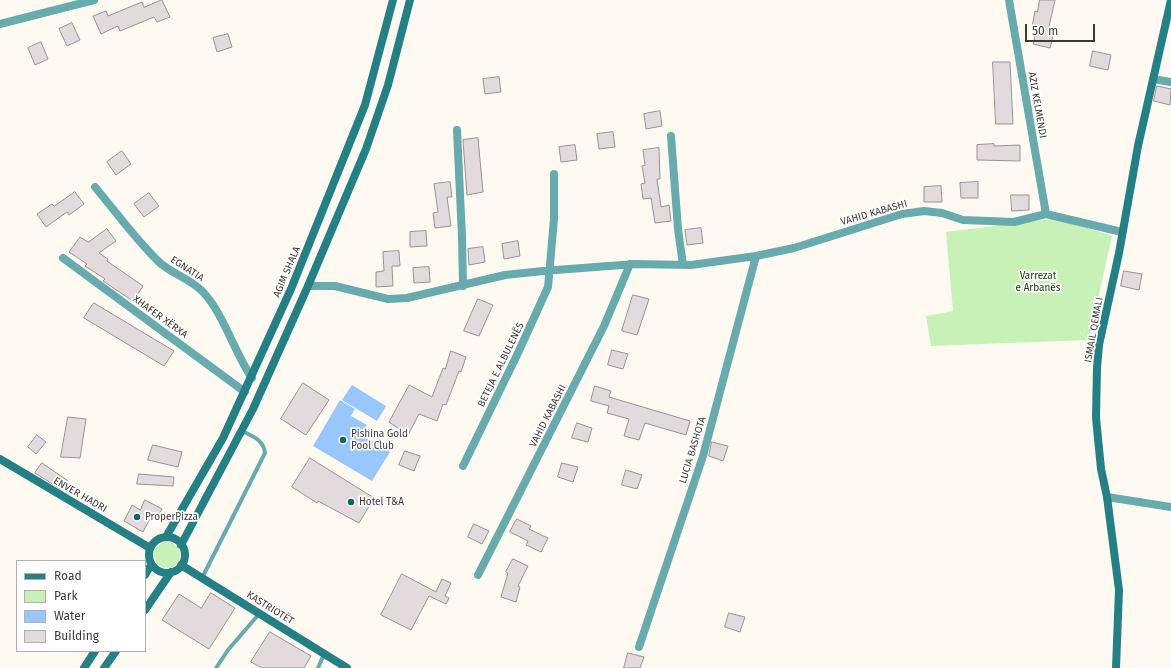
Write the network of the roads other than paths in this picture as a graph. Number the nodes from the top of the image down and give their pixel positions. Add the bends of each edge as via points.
1 (94, 0) edge
2 (393, 0) edge
3 (410, 0) edge
4 (1009, 0) edge
5 (1171, 0) edge
6 (0, 24) edge
7 (1168, 29) edge
8 (1153, 79) junction
9 (1171, 82) edge
10 (457, 130) dead end
11 (671, 136) dead end
12 (554, 174) dead end
13 (95, 187) dead end
14 (1046, 214) junction
15 (1122, 232) junction
16 (756, 256) junction
17 (63, 258) dead end
18 (630, 264) junction
19 (683, 265) junction
20 (550, 270) junction
21 (308, 286) junction
22 (463, 286) junction
23 (252, 378) junction
24 (245, 392) junction
25 (242, 431) junction
26 (0, 459) edge
27 (463, 466) dead end
28 (1107, 497) junction
29 (1171, 507) edge
30 (166, 537) junction
31 (181, 545) junction
32 (150, 548) junction
33 (152, 565) junction
34 (181, 565) junction
35 (171, 572) junction
36 (146, 574) edge
37 (478, 575) dead end
38 (202, 578) junction
39 (146, 609) edge
40 (259, 613) junction
41 (639, 647) dead end
42 (94, 652) edge
43 (115, 652) edge
44 (324, 653) junction
45 (84, 668) edge
46 (104, 668) edge
47 (216, 668) edge
48 (318, 668) edge
49 (347, 668) edge
50 (1116, 668) edge

1 - 6 street
2 - 23 main road, AGIM SHALA via 365,105 294,282
3 - 21 main road via 388,85 366,149
4 - 14 street, AZIZ KELMENDI
5 - 7 main road, ISMAIL QEMALI
7 - 8 main road, ISMAIL QEMALI
8 - 9 street
8 - 15 main road, ISMAIL QEMALI
10 - 22 street
11 - 19 street
12 - 20 street, BETEJA E ALBULENËS
13 - 23 street, EGNATIA via 158,261 173,274 188,280 202,291
14 - 15 street, VAHID KABASHI
14 - 16 street, VAHID KABASHI via 1014,222 963,220 942,213 902,214 813,243
15 - 28 main road, ISMAIL QEMALI via 1099,345 1097,368 1096,418 1101,469
16 - 19 street, VAHID KABASHI
16 - 41 street, LUCIA BASHOTA via 703,456
17 - 24 street, XHAFER XËRXA
18 - 19 street, VAHID KABASHI
18 - 20 street, VAHID KABASHI
18 - 37 street, VAHID KABASHI via 604,326
20 - 22 street, VAHID KABASHI via 505,275
20 - 27 street, BETEJA E ALBULENËS via 548,287
21 - 22 street, VAHID KABASHI via 335,286 388,299 407,298
21 - 25 main road
23 - 24 main road, AGIM SHALA
24 - 30 main road, AGIM SHALA via 223,438
25 - 31 main road
25 - 38 lane via 260,441 265,446 266,453
26 - 32 main road, ENVER HADRI
28 - 29 street
28 - 50 main road, ISMAIL QEMALI via 1119,590
30 - 31 main road via 176,540
30 - 32 main road, AGIM SHALA
31 - 34 main road via 184,554
32 - 33 main road via 149,559
33 - 35 main road via 160,572
33 - 36 main road
34 - 35 main road
34 - 38 main road, KASTRIOTËT
35 - 39 main road
38 - 40 main road, KASTRIOTËT
40 - 44 main road, KASTRIOTËT
40 - 47 lane
42 - 45 main road
43 - 46 main road
44 - 48 lane
44 - 49 main road, KASTRIOTËT

